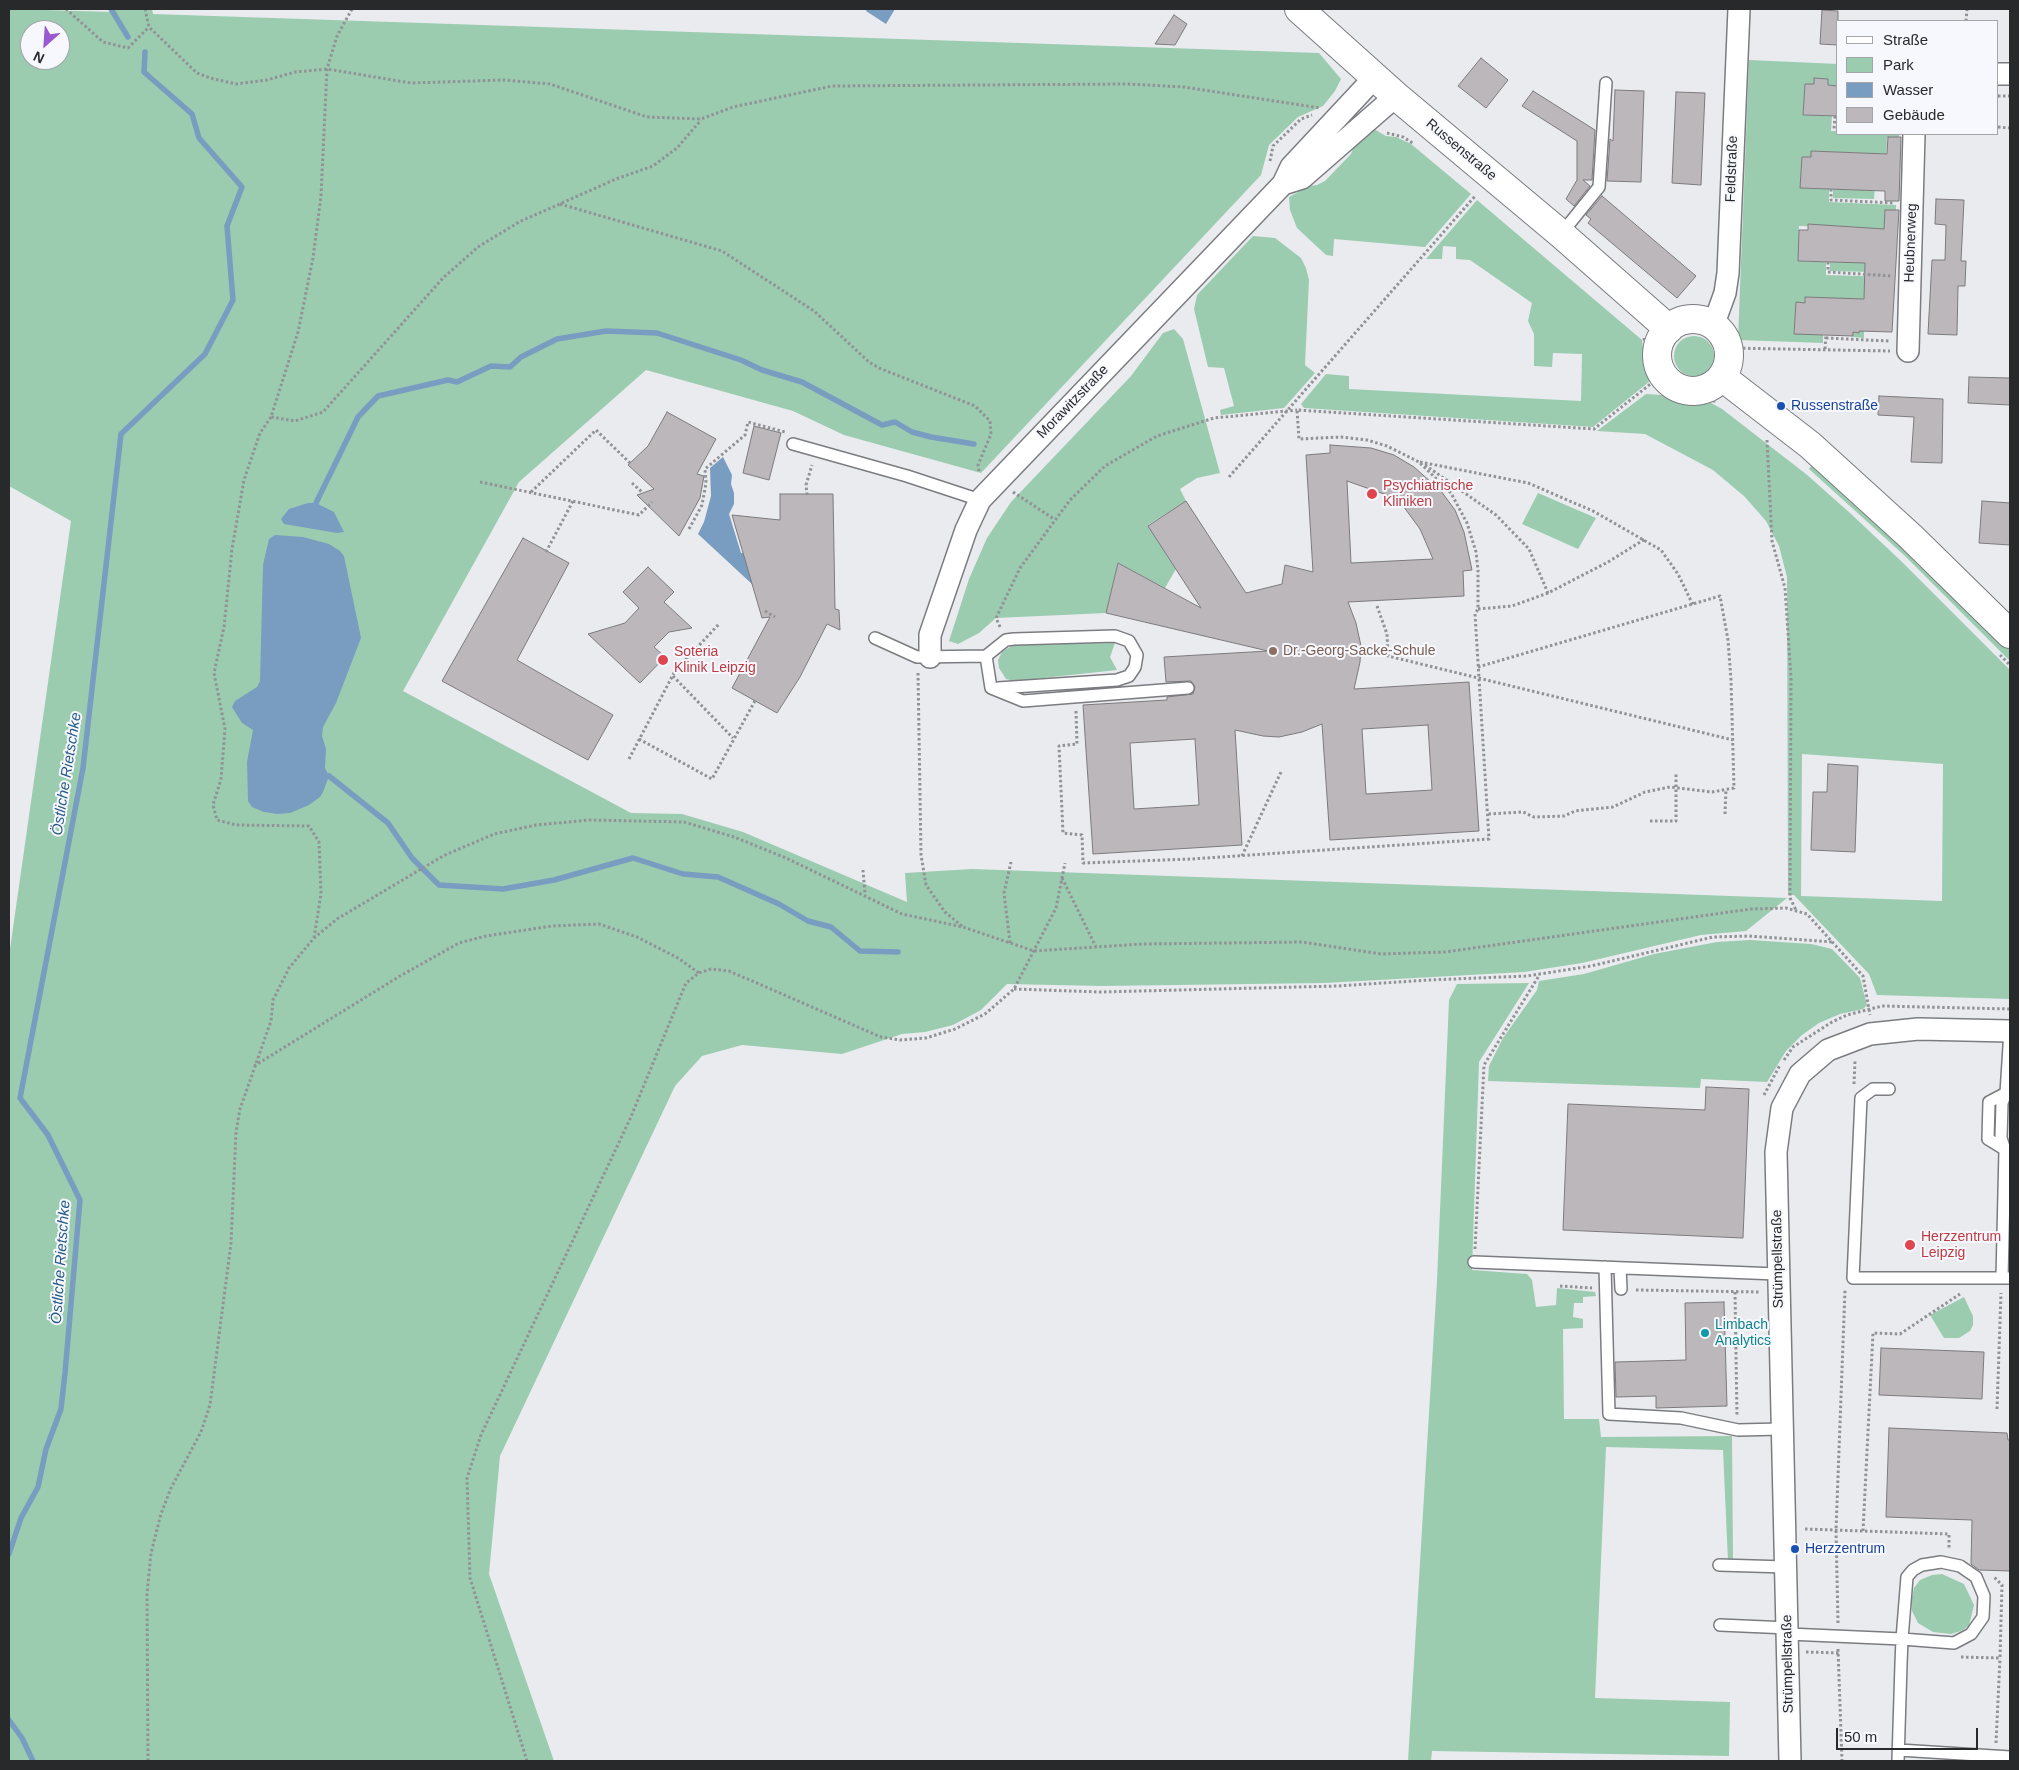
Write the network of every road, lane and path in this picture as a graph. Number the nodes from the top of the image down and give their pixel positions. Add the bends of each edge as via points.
1 (66, 9) edge
2 (144, 9) edge
3 (352, 9) edge
4 (1300, 9) edge
5 (1739, 9) edge
6 (149, 27) junction
7 (327, 69) junction
8 (1376, 77) junction
9 (1606, 83) dead end
10 (1396, 96) junction
11 (1324, 108) dead end
12 (1835, 116) dead end
13 (701, 119) junction
14 (1836, 129) edge
15 (1387, 133) dead end
16 (1914, 135) edge
17 (1417, 146) dead end
18 (1283, 184) junction
19 (1831, 189) dead end
20 (1470, 190) dead end
21 (1476, 195) junction
22 (1484, 202) dead end
23 (560, 204) junction
24 (1912, 204) junction
25 (1561, 234) junction
26 (1828, 262) dead end
27 (1910, 277) junction
28 (1656, 332) junction
29 (1721, 337) junction
30 (1900, 346) junction
31 (1826, 349) junction
32 (1722, 377) junction
33 (1659, 378) junction
34 (1721, 405) dead end
35 (1297, 410) junction
36 (1289, 411) junction
37 (271, 417) junction
38 (792, 444) joint
39 (1774, 444) dead end
40 (816, 450) junction
41 (1419, 462) junction
42 (630, 463) dead end
43 (1229, 477) dead end
44 (480, 482) dead end
45 (632, 483) dead end
46 (985, 487) junction
47 (530, 492) junction
48 (643, 493) dead end
49 (807, 495) dead end
50 (573, 501) junction
51 (652, 502) dead end
52 (1054, 518) junction
53 (690, 529) dead end
54 (1645, 539) junction
55 (546, 552) dead end
56 (1548, 593) junction
57 (1693, 605) junction
58 (1377, 606) dead end
59 (1478, 609) junction
60 (765, 611) dead end
61 (775, 617) dead end
62 (719, 624) dead end
63 (875, 638) dead end
64 (1006, 640) junction
65 (2003, 643) edge
66 (986, 656) junction
67 (924, 657) junction
68 (2010, 665) edge
69 (1478, 666) junction
70 (673, 676) junction
71 (1479, 678) junction
72 (991, 688) junction
73 (1188, 688) dead end
74 (1075, 697) junction
75 (756, 699) dead end
76 (733, 738) junction
77 (639, 740) junction
78 (1733, 740) junction
79 (629, 760) dead end
80 (1281, 772) dead end
81 (1676, 773) dead end
82 (1676, 787) junction
83 (1726, 789) junction
84 (1488, 814) junction
85 (1725, 814) dead end
86 (1650, 821) dead end
87 (1242, 856) junction
88 (1011, 862) dead end
89 (1065, 863) dead end
90 (863, 870) dead end
91 (1062, 878) junction
92 (865, 895) junction
93 (1796, 911) junction
94 (963, 927) junction
95 (314, 938) junction
96 (1834, 942) junction
97 (1010, 943) junction
98 (1096, 947) junction
99 (1034, 951) junction
100 (699, 974) junction
101 (1540, 974) junction
102 (1014, 990) junction
103 (2010, 1031) edge
104 (1870, 1034) junction
105 (1860, 1054) dead end
106 (254, 1066) junction
107 (1889, 1089) dead end
108 (2008, 1096) edge
109 (1860, 1098) junction
110 (2008, 1148) edge
111 (1474, 1262) joint
112 (1605, 1267) junction
113 (1620, 1268) junction
114 (1778, 1274) junction
115 (1853, 1278) junction
116 (2005, 1280) edge
117 (1621, 1289) joint
118 (1735, 1292) junction
119 (1760, 1292) dead end
120 (1964, 1292) dead end
121 (1997, 1409) dead end
122 (1782, 1429) junction
123 (1738, 1430) junction
124 (1784, 1528) junction
125 (1836, 1530) junction
126 (1862, 1531) junction
127 (1956, 1553) dead end
128 (1719, 1565) dead end
129 (1786, 1567) junction
130 (1720, 1625) dead end
131 (1788, 1631) junction
132 (1902, 1639) junction
133 (2000, 1658) dead end
134 (1899, 1756) edge
135 (1996, 1756) junction
136 (2010, 1757) edge
137 (148, 1761) edge
138 (527, 1761) edge
139 (1790, 1761) edge
140 (1909, 1761) edge

1 - 6 path via 103,42 128,48
2 - 6 path
3 - 7 path via 337,36
4 - 8 street, Russenstraße
5 - 29 street, Feldstraße via 1728,273
6 - 7 path via 197,72 210,78 236,84
7 - 13 path via 411,83 504,80 550,84 647,117
7 - 37 path via 321,196 313,258 298,332
8 - 10 street, Russenstraße
8 - 18 street, Morawitzstraße via 1300,156
9 - 25 lane via 1599,187
10 - 18 street, Morawitzstraße via 1302,178
10 - 25 street, Russenstraße
11 - 13 path via 1184,87 1127,84 832,86 734,107
12 - 14 path
13 - 23 path via 677,148 653,166
15 - 17 path via 1403,137
16 - 24 street, Heubnerweg
18 - 46 street, Morawitzstraße
19 - 24 path via 1831,200
20 - 21 path
21 - 22 path
21 - 36 path
23 - 37 path via 518,222 478,247 442,278 323,412 295,421
23 - 46 path via 722,251 814,311 879,368 975,406 990,421 991,434 978,465
24 - 27 street, Heubnerweg
25 - 28 street, Russenstraße
26 - 27 path via 1828,272
27 - 30 street, Heubnerweg
28 - 29 street via 1694,320
28 - 33 street via 1663,335 1657,351
28 - 33 path via 1648,370
29 - 31 path
29 - 32 street via 1728,363
30 - 31 path
30 - 31 path via 1826,337
32 - 33 street via 1708,388 1692,391
32 - 65 street via 1810,445 1910,536
33 - 34 path via 1666,393 1681,400 1715,401
33 - 35 path via 1594,430
35 - 36 path
35 - 41 path via 1299,439 1342,437 1367,440
36 - 43 path
36 - 52 path via 1214,418 1157,436 1105,466
37 - 95 path via 260,433 244,480 232,548 224,627 214,673 225,729 221,780 213,806 216,820 236,825 309,826 319,842 322,894
38 - 40 lane
38 - 53 path via 796,434 748,422 745,436 705,469 702,505
39 - 93 path via 1767,439 1772,541 1785,588 1791,677 1790,898
40 - 46 lane
40 - 49 path via 806,485
41 - 54 path via 1528,482
41 - 56 path via 1447,478 1496,515 1529,549
41 - 59 path via 1451,493 1467,523 1476,552
42 - 47 path via 596,430
44 - 47 path
45 - 48 path
46 - 52 path
46 - 67 street, Morawitzstraße via 966,530
47 - 50 path
50 - 51 path via 639,515
50 - 55 path
52 - 64 path via 1020,568 996,618
54 - 56 path
54 - 57 path via 1661,550 1678,574
56 - 59 path via 1512,606
57 - 69 path
57 - 78 path via 1720,596 1728,640
58 - 71 path via 1387,634 1388,656
59 - 69 path via 1475,614
60 - 61 path
62 - 70 path
63 - 67 lane via 908,655
64 - 66 lane
64 - 72 lane via 1115,636 1129,641 1137,654 1135,667 1129,676 1117,680
65 - 68 path
66 - 67 lane
66 - 72 lane
67 - 94 path via 921,855 926,886 945,912
69 - 71 path
70 - 76 path
70 - 77 path
71 - 78 path
71 - 84 path
72 - 74 lane via 1023,701
73 - 74 lane
74 - 87 path via 1077,744 1059,746 1063,833 1082,835 1083,862
75 - 76 path
76 - 77 path via 712,779
77 - 79 path
78 - 83 path via 1734,788
80 - 87 path
81 - 82 path
82 - 83 path via 1712,792
82 - 84 path via 1645,792 1613,807 1564,816 1534,817 1524,812
82 - 86 path via 1676,821
83 - 85 path
84 - 87 path via 1489,839
88 - 97 path via 1004,893
89 - 91 path
90 - 92 path
91 - 98 path
91 - 99 path via 1056,908
92 - 94 path via 902,914
92 - 95 path via 760,848 684,822 590,820 536,825 494,834 444,856 337,919
93 - 96 path via 1807,914
93 - 98 path via 1751,908 1445,952 1381,954 1302,942
94 - 97 path
95 - 106 path via 289,968 273,1000 267,1034
96 - 101 path via 1750,936 1713,938 1591,966
96 - 104 path via 1863,976 1870,1002
97 - 99 path
98 - 99 path
99 - 102 path
100 - 102 path via 711,969 729,971 881,1037 900,1040 926,1038 955,1030 985,1014
100 - 106 path via 678,958 637,937 599,924 552,926 486,936 459,944 400,976
100 - 138 path via 686,983 676,1003 630,1119 481,1435 467,1478 470,1578
101 - 102 path via 1337,986 1100,992
101 - 111 path via 1484,1065
103 - 104 street, Strümpellstraße via 1918,1029
103 - 108 lane
104 - 114 street, Strümpellstraße via 1828,1050 1800,1074 1782,1108 1776,1152
105 - 109 path via 1854,1062 1854,1089
106 - 137 path via 236,1132 230,1243 210,1406 201,1432 171,1488 151,1553 147,1594
107 - 109 lane via 1873,1089
108 - 110 lane via 1989,1102 1988,1139
109 - 115 lane
110 - 116 lane
111 - 112 lane
112 - 113 lane
112 - 123 lane via 1609,1414 1681,1418
113 - 114 lane
113 - 117 lane
114 - 122 street, Strümpellstraße
115 - 116 lane
115 - 125 path via 1845,1285
116 - 121 path
117 - 118 path
118 - 119 path
118 - 123 path
120 - 126 path via 1900,1334 1872,1333
122 - 123 lane
122 - 124 street, Strümpellstraße
124 - 125 path
124 - 129 street, Strümpellstraße
125 - 126 path
126 - 127 path via 1950,1534 1949,1553
128 - 129 lane
129 - 131 street, Strümpellstraße
130 - 131 lane
131 - 132 lane
131 - 139 street, Strümpellstraße
132 - 132 lane via 1907,1577 1913,1570 1941,1562 1969,1570 1981,1586 1985,1606 1978,1626 1963,1640 1954,1642
132 - 134 lane
133 - 135 path
134 - 135 lane
134 - 140 lane
135 - 136 lane

